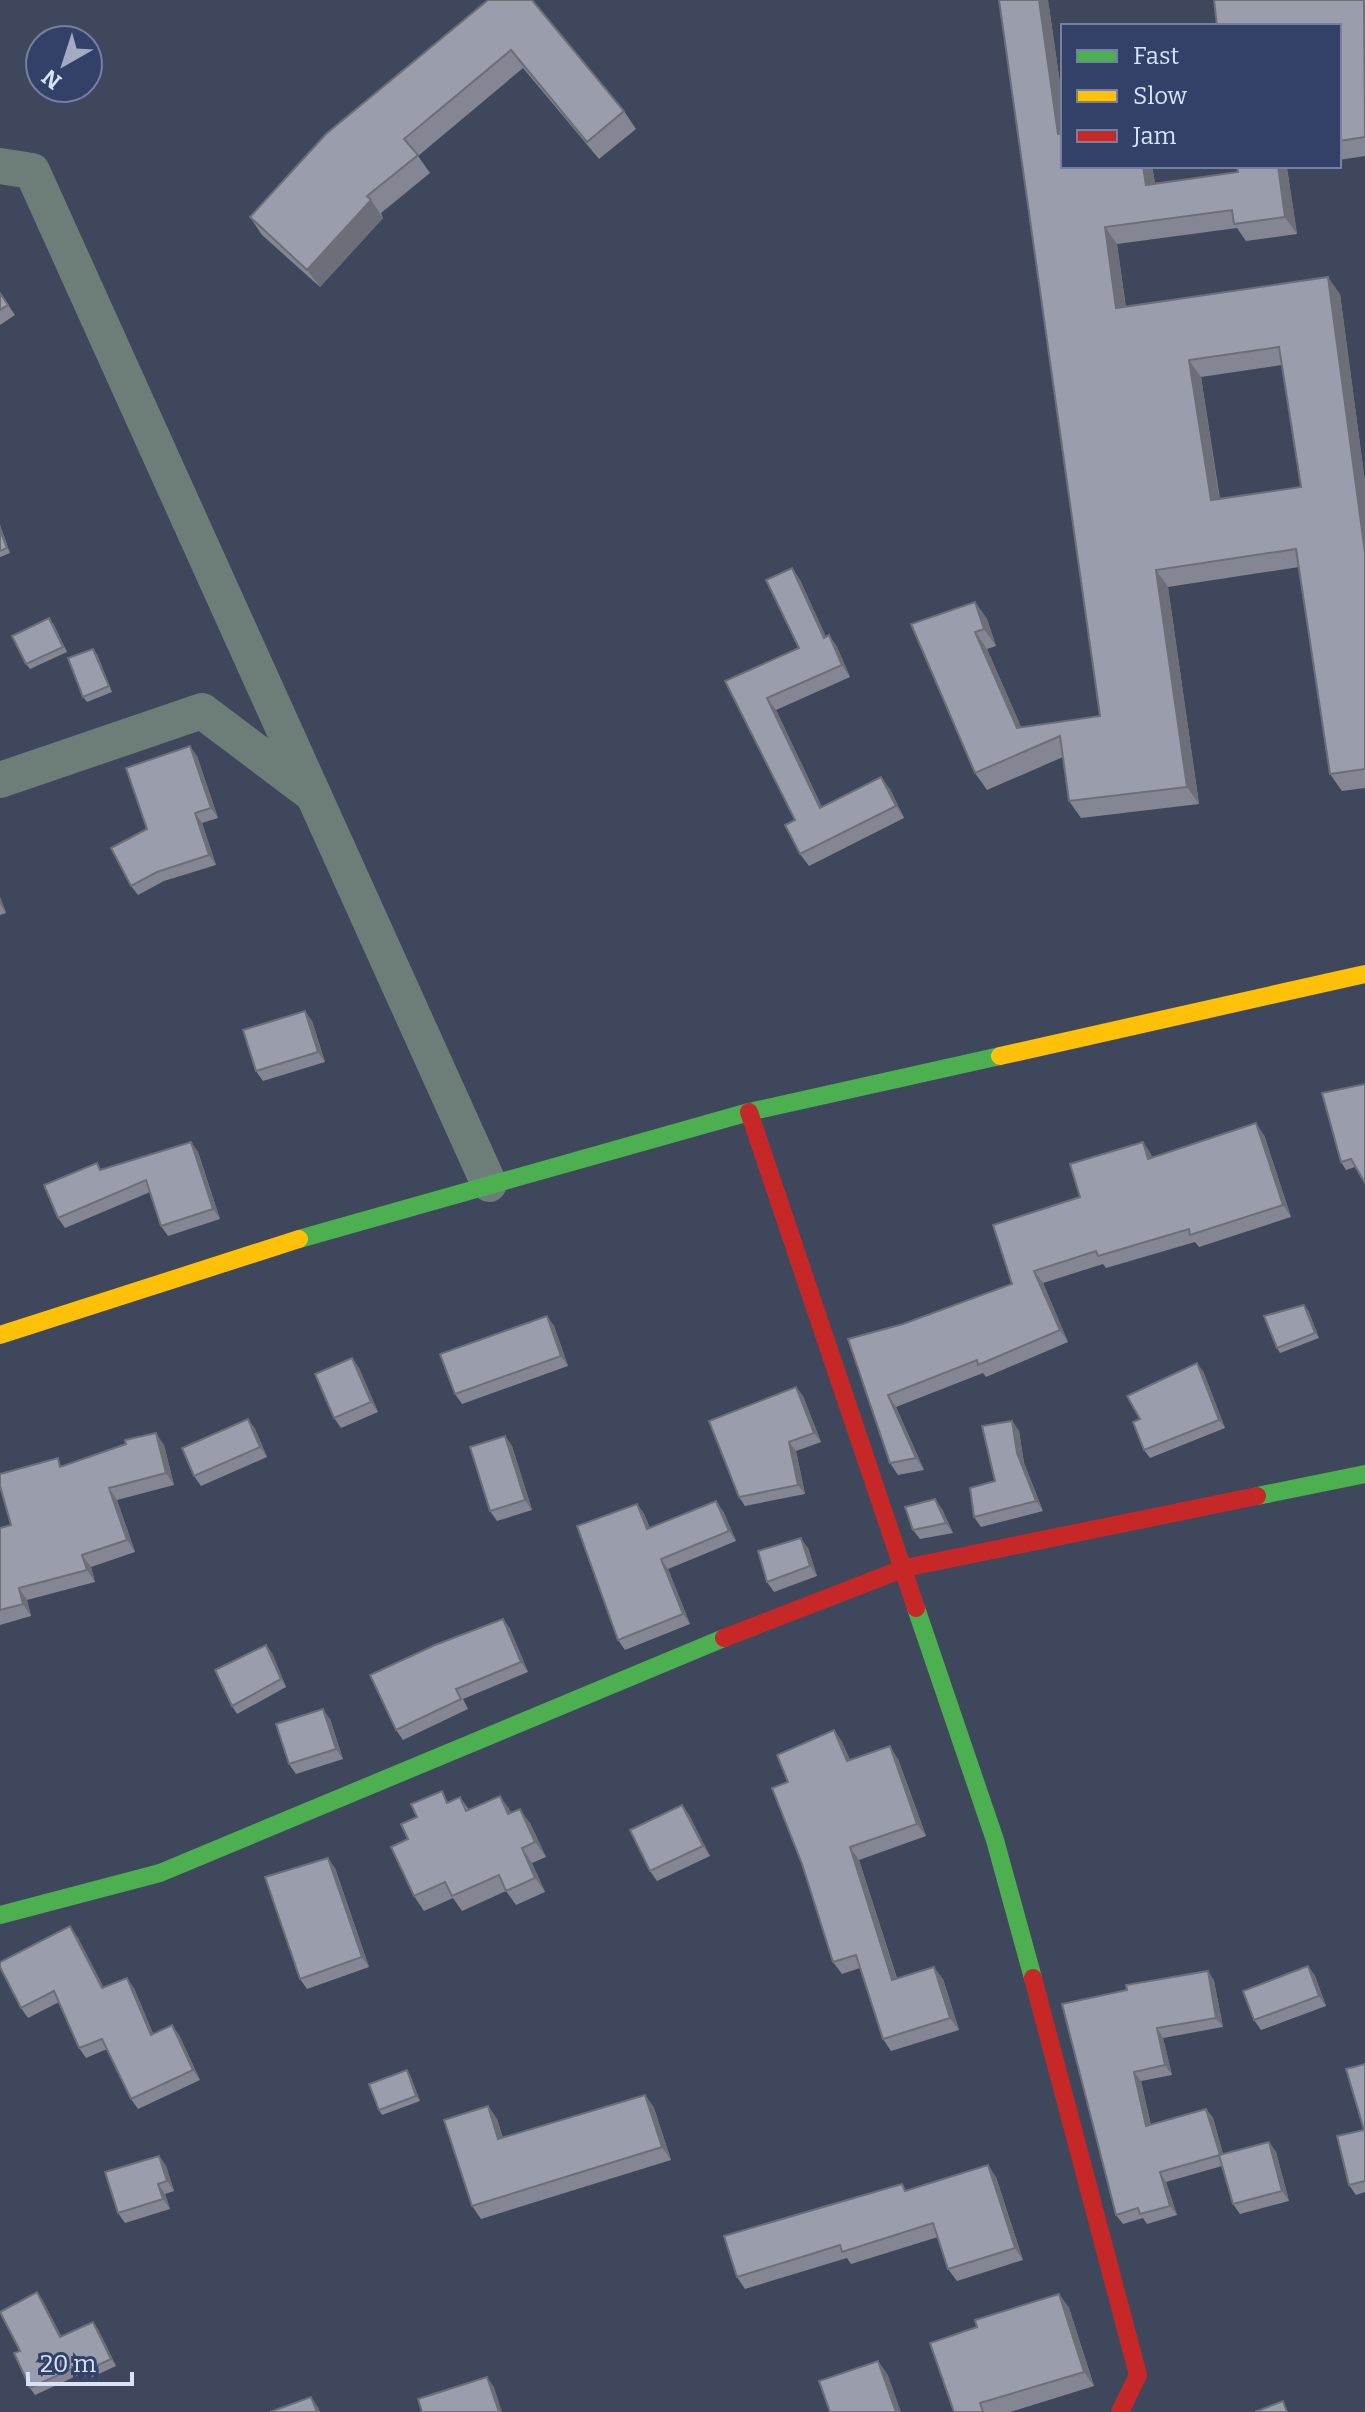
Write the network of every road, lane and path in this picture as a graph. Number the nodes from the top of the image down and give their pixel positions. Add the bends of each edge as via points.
1 (0, 166) edge
2 (0, 780) edge
3 (312, 794) junction
4 (1365, 974) edge
5 (749, 1112) junction
6 (489, 1184) junction
7 (0, 1335) edge
8 (1365, 1474) edge
9 (905, 1568) junction
10 (0, 1915) edge
11 (1120, 2412) edge

1 - 3 street via 32,171
2 - 3 street via 202,711
3 - 6 street
4 - 5 street
5 - 6 street
5 - 9 street
6 - 7 street via 353,1221
8 - 9 street
9 - 10 street via 615,1681 160,1873
9 - 11 street via 995,1840 1138,2375

